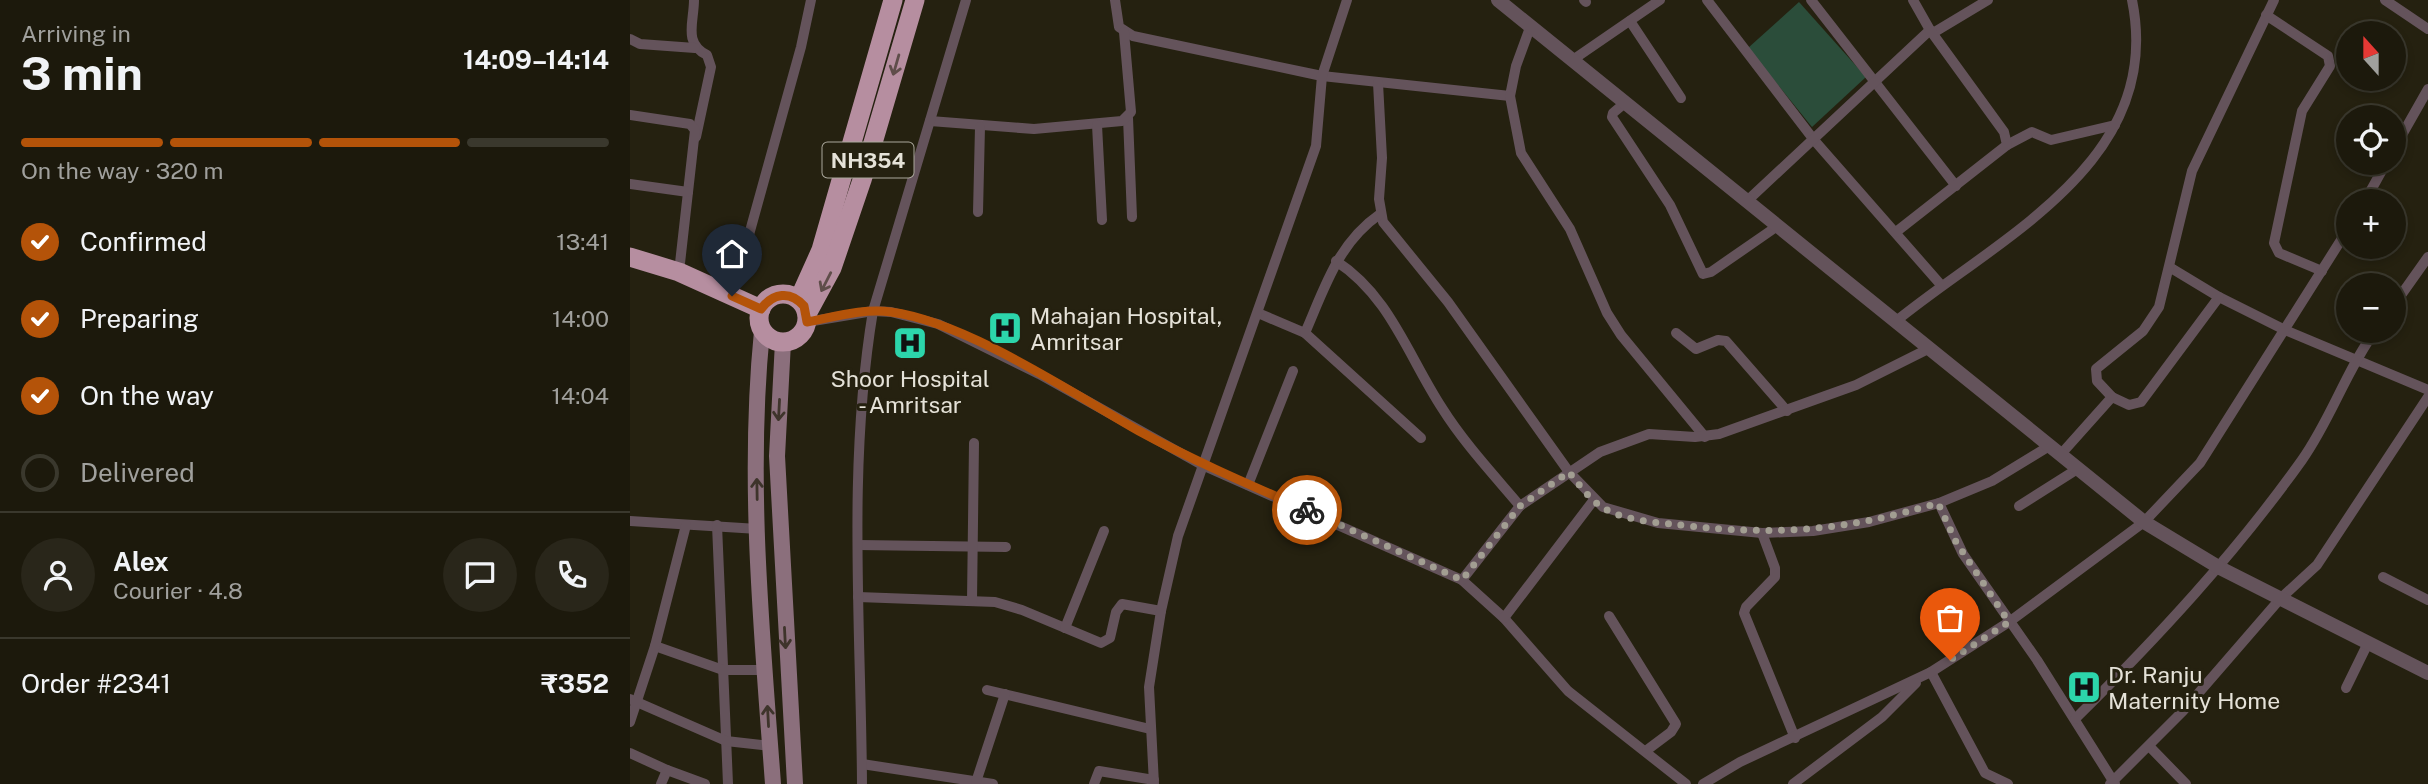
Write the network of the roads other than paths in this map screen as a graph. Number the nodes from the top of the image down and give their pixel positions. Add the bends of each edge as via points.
1 (694, 0) edge
2 (811, 0) edge
3 (893, 0) edge
4 (915, 0) edge
5 (967, 0) edge
6 (1115, 0) edge
7 (1347, 0) edge
8 (1499, 0) edge
9 (1707, 0) edge
10 (1811, 0) edge
11 (1913, 0) edge
12 (1988, 0) edge
13 (2132, 0) edge
14 (2274, 0) edge
15 (2385, 0) edge
16 (1657, 1) edge
17 (2266, 15) junction
18 (1630, 21) junction
19 (1531, 25) junction
20 (2428, 29) edge
21 (1124, 32) junction
22 (1932, 32) junction
23 (630, 39) edge
24 (695, 48) junction
25 (1574, 59) junction
26 (1322, 76) junction
27 (1874, 80) junction
28 (1378, 83) junction
29 (2428, 89) edge
30 (1510, 96) junction
31 (1681, 98) dead end
32 (1626, 102) junction
33 (630, 114) edge
34 (1128, 118) junction
35 (930, 121) junction
36 (1097, 125) junction
37 (2115, 125) junction
38 (980, 127) junction
39 (2406, 128) edge
40 (696, 139) junction
41 (1814, 140) junction
42 (2007, 145) junction
43 (630, 184) edge
44 (1956, 186) junction
45 (688, 192) junction
46 (1747, 201) junction
47 (978, 212) dead end
48 (1380, 214) junction
49 (1132, 217) dead end
50 (1102, 220) dead end
51 (1776, 227) junction
52 (1896, 232) junction
53 (2336, 248) edge
54 (630, 257) edge
55 (2428, 257) edge
56 (1336, 261) junction
57 (2171, 268) junction
58 (2322, 271) junction
59 (680, 272) junction
60 (1941, 285) junction
61 (2406, 288) edge
62 (732, 296) junction
63 (2219, 297) junction
64 (761, 309) junction
65 (873, 311) junction
66 (804, 312) junction
67 (1258, 313) junction
68 (1895, 322) junction
69 (2285, 330) junction
70 (762, 331) junction
71 (1305, 332) junction
72 (1676, 333) dead end
73 (783, 342) junction
74 (2367, 343) edge
75 (1930, 348) junction
76 (2355, 360) junction
77 (1293, 371) dead end
78 (2428, 390) edge
79 (2112, 397) junction
80 (2428, 397) edge
81 (1787, 411) junction
82 (1705, 437) junction
83 (1421, 438) dead end
84 (974, 443) dead end
85 (2057, 449) junction
86 (1202, 465) junction
87 (2080, 468) junction
88 (1569, 472) junction
89 (1248, 485) junction
90 (1593, 500) junction
91 (1938, 503) junction
92 (1520, 506) junction
93 (2019, 506) dead end
94 (630, 521) edge
95 (2144, 522) junction
96 (686, 525) junction
97 (717, 525) junction
98 (758, 529) junction
99 (1104, 531) dead end
100 (1762, 533) junction
101 (859, 545) junction
102 (973, 547) junction
103 (1006, 547) dead end
104 (2220, 568) junction
105 (2383, 577) dead end
106 (1462, 580) junction
107 (858, 597) junction
108 (2280, 599) junction
109 (2428, 600) edge
110 (972, 601) junction
111 (1161, 611) junction
112 (1609, 616) dead end
113 (1504, 618) junction
114 (2009, 622) junction
115 (1065, 628) junction
116 (2368, 643) junction
117 (655, 646) junction
118 (723, 670) junction
119 (765, 670) junction
120 (1931, 672) junction
121 (2428, 673) edge
122 (1920, 678) junction
123 (2346, 688) dead end
124 (987, 690) dead end
125 (1006, 694) junction
126 (634, 701) edge
127 (2075, 719) junction
128 (630, 722) edge
129 (1150, 729) junction
130 (1795, 738) junction
131 (726, 741) junction
132 (770, 746) junction
133 (2150, 747) junction
134 (1647, 750) junction
135 (630, 753) edge
136 (862, 764) junction
137 (667, 770) junction
138 (1808, 772) junction
139 (973, 782) edge
140 (1154, 782) edge
141 (2113, 783) edge
142 (661, 784) edge
143 (705, 784) edge
144 (728, 784) edge
145 (773, 784) edge
146 (795, 784) edge
147 (862, 784) edge
148 (993, 784) edge
149 (1094, 784) edge
150 (1686, 784) edge
151 (1703, 784) edge
152 (1793, 784) edge
153 (1812, 784) edge
154 (2008, 784) edge
155 (2186, 784) edge

1 - 24 street via 691,40
2 - 62 street
3 - 66 highway, NH354
4 -> 66 highway, NH354 via 832,268
5 - 35 street
6 - 21 street via 1117,23
7 - 26 street
8 - 19 street
9 - 41 street
10 - 27 street
11 - 22 street
12 - 22 street
13 - 37 street via 2136,63 2129,97
14 - 17 street
15 - 20 street
16 - 18 street
17 - 57 street via 2192,171
17 - 58 street via 2328,56 2330,66 2302,111 2274,243 2279,253
18 - 25 street
18 - 31 street
19 - 25 street
19 - 30 street
21 - 26 street
21 - 34 street
22 - 27 street
22 - 42 street via 2004,132
23 - 24 street via 640,44
24 - 40 street via 707,55 711,67
25 - 32 street
26 - 28 street
26 - 67 street via 1316,146
27 - 41 street
27 - 44 street
28 - 30 street
28 - 48 street
29 - 39 street
30 - 82 street via 1524,162 1570,229 1607,313
32 - 46 street
32 - 51 street via 1612,117 1671,205 1703,274
33 - 40 street via 690,124
34 - 36 street
34 - 49 street
35 - 38 street
35 - 65 street
36 - 38 street
36 - 50 street
37 - 42 street via 2052,140 2032,132
37 - 60 street via 2060,197
38 - 47 street
40 - 45 street
41 - 46 street
41 - 52 street
42 - 44 street
43 - 45 street
44 - 52 street
45 - 59 street
46 - 51 street
48 - 56 street via 1351,238
48 - 88 street
51 - 68 street
52 - 60 street
53 - 58 street
54 - 59 highway
55 - 61 street
56 - 71 street
56 - 92 street via 1374,292 1442,409
57 - 63 street
57 - 79 street via 2151,321 2096,369 2097,381
58 - 69 street
59 - 62 highway
60 - 68 street
62 - 64 highway
63 - 69 street
63 - 79 street via 2141,402 2129,405
64 - 66 highway via 777,295 789,295
64 - 70 highway
65 - 66 street
65 - 86 street via 906,315 963,335
65 - 101 street via 861,401
66 - 73 highway, NH354 via 803,332
67 - 71 street
67 - 86 street
68 - 75 street
69 - 76 street
69 - 95 street via 2200,463
70 - 73 highway
98 -> 70 main road
71 - 83 street
72 - 81 street via 1696,349 1726,341
73 -> 146 main road via 778,456
74 - 76 street
75 - 81 street via 1874,377
75 - 85 street
76 - 78 street
76 - 104 street via 2313,443
77 - 89 street
79 - 85 street
80 - 108 street via 2317,565
81 - 82 street
82 - 88 street via 1664,433 1636,438 1600,452
84 - 102 street
85 - 87 street
85 - 91 street
86 - 89 street
86 - 111 street via 1178,536
87 - 93 street
87 - 95 street
88 - 90 street
88 - 92 street
89 - 106 street
90 - 100 street via 1614,513 1647,521
90 - 113 street
91 - 100 street via 1869,522
91 - 114 street via 1956,542
92 - 106 street
94 - 96 street
95 - 104 street
95 - 114 street
96 - 97 street
96 - 117 street
97 - 98 street
97 - 118 street
98 - 119 main road
99 - 115 street
100 - 130 street via 1775,577 1744,613
101 - 102 street
101 - 107 street
102 - 103 street
102 - 110 street
104 - 108 street
104 - 127 street
105 - 109 street
106 - 113 street
107 - 110 street
107 - 136 street
108 - 116 street
108 - 133 street
110 - 115 street via 1009,606
111 - 115 street via 1122,604 1106,642 1095,642
111 - 129 street via 1149,687
112 - 134 street via 1676,724
113 - 134 street via 1555,678
114 - 120 street
114 - 127 street
116 - 121 street
116 - 123 street
117 - 118 street
117 - 126 street
118 - 119 street
118 - 131 street
132 -> 119 main road
120 - 122 street
120 - 154 street via 1985,772
122 - 130 street
122 - 138 street via 1882,716
124 - 125 street
125 - 129 street
125 - 139 street
126 - 128 street
126 - 131 street
127 - 141 street
129 - 140 street
130 - 151 street
131 - 132 street
131 - 144 street
132 - 145 main road
133 - 141 street
133 - 155 street
134 - 150 street
135 - 137 street
136 - 139 street
136 - 147 street
137 - 142 street
137 - 143 street
138 - 152 street
138 - 153 street
139 - 148 street
140 - 149 street via 1099,771

